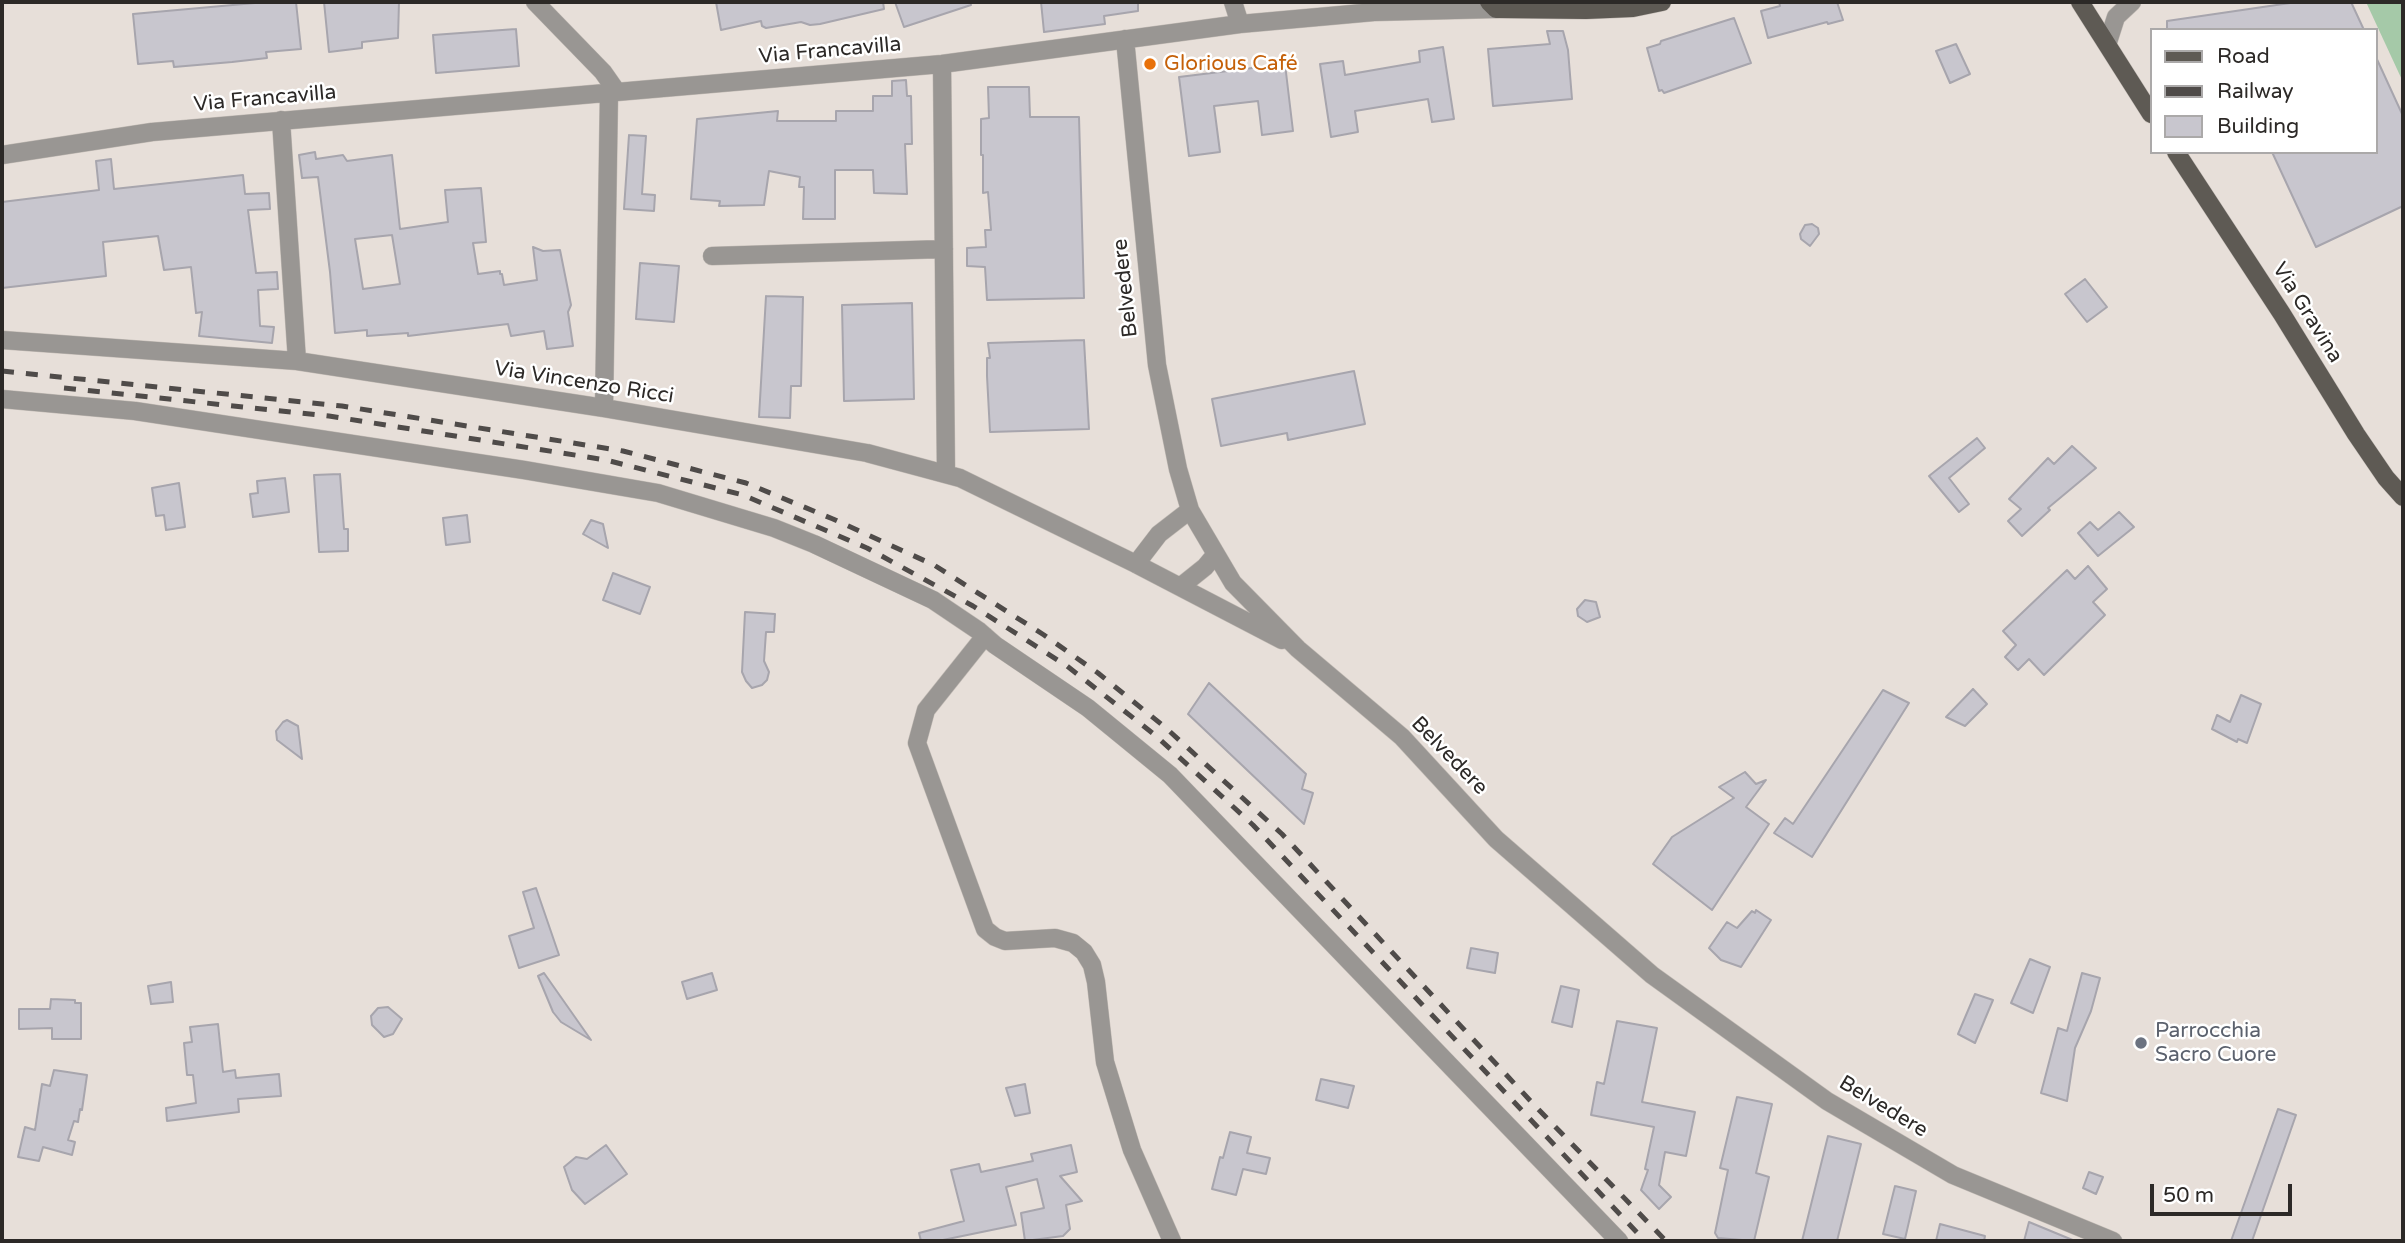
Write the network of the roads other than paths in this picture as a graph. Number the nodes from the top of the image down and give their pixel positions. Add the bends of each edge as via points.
1 (535, 2) edge
2 (1233, 2) edge
3 (1406, 2) edge
4 (1662, 2) edge
5 (2080, 2) edge
6 (2132, 2) edge
7 (1496, 4) edge
8 (1580, 6) edge
9 (1374, 12) junction
10 (1240, 24) junction
11 (1125, 39) junction
12 (2108, 42) junction
13 (942, 64) junction
14 (613, 93) junction
15 (2150, 112) edge
16 (281, 120) junction
17 (2177, 154) edge
18 (2, 155) edge
19 (944, 249) junction
20 (712, 256) dead end
21 (2, 341) edge
22 (297, 361) junction
23 (2, 399) edge
24 (604, 408) junction
25 (946, 474) junction
26 (2403, 497) edge
27 (1190, 510) junction
28 (1216, 555) junction
29 (1136, 564) junction
30 (1180, 587) junction
31 (985, 636) junction
32 (1298, 649) junction
33 (1172, 1241) edge
34 (1619, 1241) edge
35 (2113, 1241) edge

1 - 14 street via 603,72
2 - 10 street
3 - 9 street
4 - 8 main road, Via Francavilla via 1633,8
5 - 12 main road
6 - 12 street via 2116,17
7 - 8 main road, Via Francavilla
7 - 9 street, Via Francavilla
9 - 10 street, Via Francavilla
10 - 11 street, Via Francavilla
11 - 13 street, Via Francavilla
11 - 27 street, Belvedere via 1157,365
12 - 15 main road
13 - 14 street, Via Francavilla
13 - 19 street
14 - 16 street, Via Francavilla
14 - 24 street
16 - 18 street, Via Francavilla via 152,132
16 - 22 street
17 - 26 main road, Via Gravina via 2356,434
19 - 20 street
19 - 25 street
21 - 22 street, Via Vincenzo Ricci
22 - 24 street, Via Vincenzo Ricci
23 - 31 street via 135,411 658,493 814,544 933,600
24 - 25 street, Via Vincenzo Ricci via 867,453
25 - 29 street, Via Vincenzo Ricci
27 - 28 street, Belvedere
27 - 29 street via 1158,534
28 - 30 street
28 - 32 street, Belvedere via 1233,583
29 - 30 street, Via Vincenzo Ricci
30 - 32 street, Via Vincenzo Ricci
31 - 33 street via 926,710 917,743 985,929 1006,940 1055,938 1073,943 1092,965 1105,1062 1132,1150
31 - 34 street via 1088,708 1170,775
32 - 35 street, Belvedere via 1402,737 1496,839 1652,975 1827,1101 1941,1168

